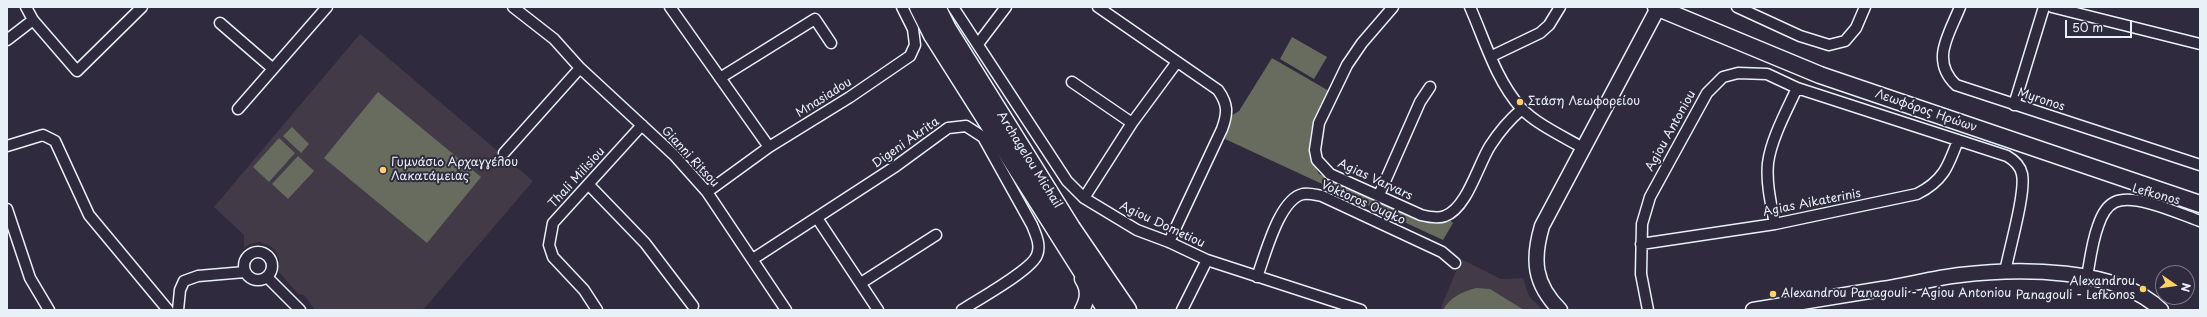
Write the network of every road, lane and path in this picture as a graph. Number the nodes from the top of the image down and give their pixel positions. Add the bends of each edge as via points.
1 (26, 7) edge
2 (327, 7) edge
3 (670, 7) edge
4 (902, 7) edge
5 (919, 7) edge
6 (936, 7) edge
7 (953, 7) edge
8 (1006, 7) edge
9 (1098, 7) edge
10 (1393, 7) edge
11 (1470, 7) edge
12 (1560, 7) edge
13 (1737, 7) edge
14 (1865, 7) edge
15 (1960, 7) edge
16 (2044, 7) edge
17 (2052, 7) edge
18 (138, 8) edge
19 (515, 8) edge
20 (1657, 8) edge
21 (33, 20) junction
22 (220, 23) dead end
23 (7, 40) edge
24 (831, 43) dead end
25 (978, 44) junction
26 (2200, 44) edge
27 (1492, 56) junction
28 (1177, 62) junction
29 (272, 68) junction
30 (580, 68) junction
31 (720, 78) junction
32 (1072, 82) dead end
33 (1430, 88) dead end
34 (1797, 88) junction
35 (2014, 105) junction
36 (238, 109) dead end
37 (1522, 109) junction
38 (1132, 123) junction
39 (642, 125) junction
40 (1958, 140) junction
41 (7, 146) edge
42 (769, 147) junction
43 (1583, 148) junction
44 (504, 153) dead end
45 (2200, 166) edge
46 (589, 185) junction
47 (707, 192) junction
48 (1379, 195) junction
49 (1084, 198) junction
50 (1047, 203) junction
51 (2200, 204) edge
52 (7, 208) edge
53 (817, 218) junction
54 (2200, 221) edge
55 (1775, 224) junction
56 (936, 235) dead end
57 (1169, 242) junction
58 (1641, 244) junction
59 (1074, 252) junction
60 (753, 259) junction
61 (1207, 260) junction
62 (1455, 263) dead end
63 (245, 272) junction
64 (2005, 272) junction
65 (267, 277) junction
66 (1257, 277) junction
67 (2086, 277) junction
68 (861, 284) junction
69 (693, 306) dead end
70 (49, 310) edge
71 (168, 310) edge
72 (178, 310) edge
73 (300, 310) edge
74 (598, 310) edge
75 (786, 310) edge
76 (878, 310) edge
77 (962, 310) edge
78 (1082, 310) edge
79 (1107, 310) edge
80 (1127, 310) edge
81 (1182, 310) edge
82 (1361, 310) edge
83 (1560, 310) edge
84 (1648, 310) edge
85 (1753, 310) edge
86 (2161, 310) edge

1 - 21 street
2 - 29 street
3 - 31 street
4 - 42 street, Mnasiadou via 913,29 915,45 910,56 850,98
5 - 50 highway, Archagelou Michail via 933,35
6 - 50 highway, Archagelou Michail via 946,29
7 - 25 street, Agiou Dometiou
8 - 25 street
9 - 28 street
10 - 48 street, Agias Varvars via 1362,43 1348,65 1319,123 1314,150 1317,160 1330,174
11 - 27 street
12 - 27 street via 1549,25 1540,33
13 - 14 street via 1800,36 1829,45 1845,41 1856,28
15 - 35 street, Myronos via 1943,49 1942,59 1948,77 1956,85
16 - 35 street
17 - 26 street
18 - 21 street via 77,71
19 - 30 street, Gianni Ritsou via 554,39
20 - 43 street
20 - 51 main road, Λεωφόρος Ηρώων via 1820,75
21 - 23 street
22 - 29 street
24 - 31 street via 815,19
25 - 49 street, Agiou Dometiou via 1067,181
27 - 37 street via 1501,80
28 - 38 street
28 - 57 street via 1218,90 1225,100 1227,114
29 - 36 street
30 - 39 street, Gianni Ritsou
30 - 44 street
31 - 42 street
32 - 38 street
33 - 48 street via 1420,102
34 - 40 street, Agiou Antoniou
34 - 55 street via 1779,128 1768,162 1769,194
34 - 58 street, Agiou Antoniou via 1767,74 1738,73 1723,78 1707,93 1650,197 1642,224
35 - 45 street, Myronos
37 - 43 street
37 - 48 street, Agias Varvars via 1508,121 1489,147 1460,205 1446,216 1434,218 1421,215
38 - 49 street
39 - 46 street, Thali Milisiou
39 - 47 street, Gianni Ritsou via 674,155
40 - 55 street, Agias Aikaterinis via 1941,178 1932,187 1917,194
40 - 64 street, Agiou Antoniou via 2007,156 2019,166 2022,174 2021,193
41 - 71 street via 43,136 55,141 89,215
42 - 47 street, Mnasiadou
43 - 83 street via 1542,226 1535,257 1537,275 1544,291
46 - 69 street via 645,242
46 - 74 street, Thali Milisiou via 553,223 549,245 553,258 584,290
47 - 60 street, Gianni Ritsou
49 - 57 street, Agiou Dometiou via 1136,230
50 - 59 highway, Archagelou Michail
50 - 59 highway, Archagelou Michail via 1060,237
52 - 70 street via 30,278
53 - 60 street, Digeni Akrita
53 - 68 street
53 - 77 street, Digeni Akrita via 948,128 966,126 984,137 1039,241 1037,256 1027,268
54 - 67 street, Lefkonos via 2141,202 2123,199 2114,202 2107,208 2097,228
55 - 58 street, Agias Aikaterinis
56 - 68 street
57 - 61 street, Agiou Dometiou
58 - 84 street, Agiou Antoniou via 1641,274
59 - 78 street via 1086,286 1087,295
59 - 79 highway, Archagelou Michail
59 - 80 highway, Archagelou Michail
60 - 75 street, Gianni Ritsou
61 - 66 street, Agiou Dometiou
61 - 81 street
62 - 66 street, Voktoros Ougko via 1442,252 1322,196 1302,194 1288,202 1275,228
63 - 65 street via 252,279 263,280
63 - 65 street via 248,256 252,253 264,253 272,261 271,273
63 - 72 street via 198,276 184,281 180,290
64 - 67 street
64 - 85 street via 1934,279
65 - 73 street
66 - 82 street, Agiou Dometiou
67 - 86 street via 2104,280 2135,291 2150,299
68 - 76 street

